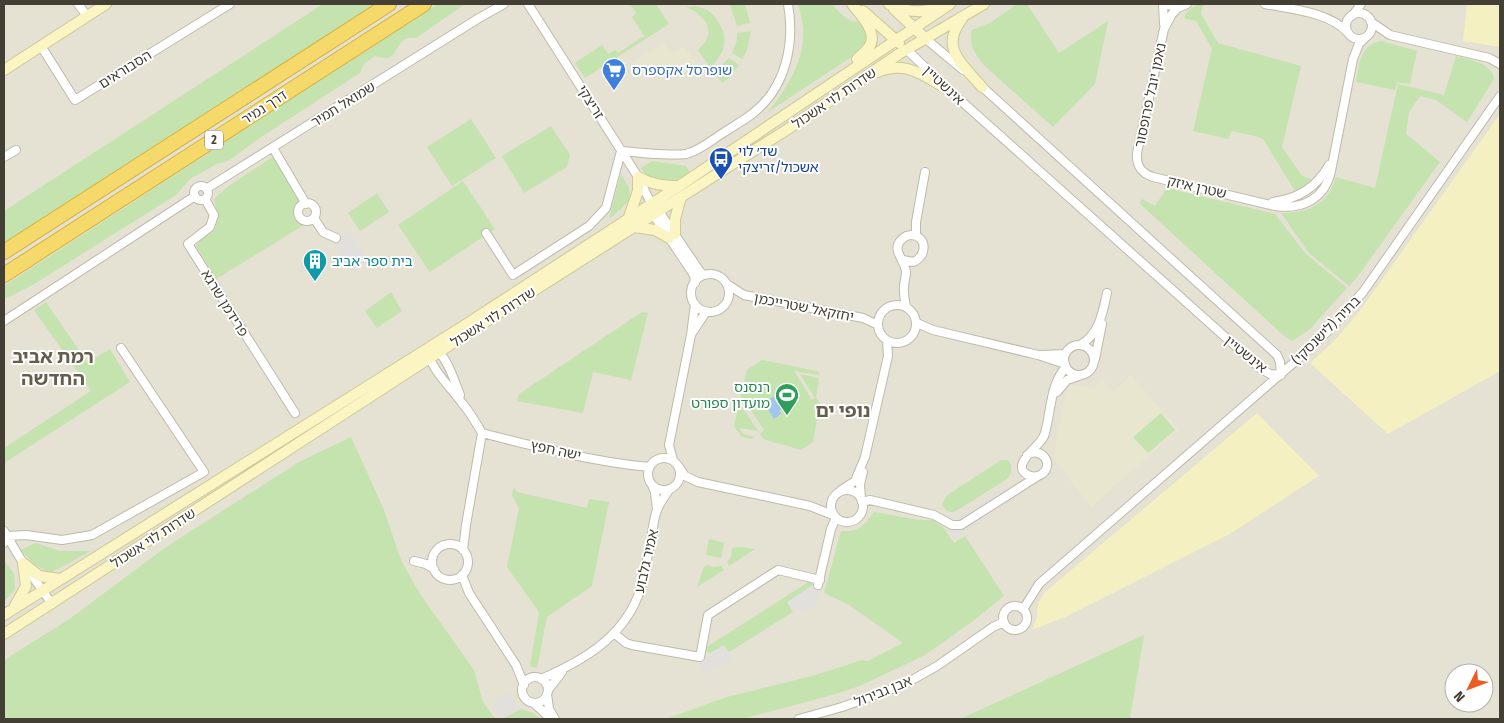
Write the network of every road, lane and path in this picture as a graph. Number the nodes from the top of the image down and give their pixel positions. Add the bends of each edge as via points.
1 (78, 4) edge
2 (106, 4) edge
3 (230, 4) edge
4 (389, 4) edge
5 (424, 4) edge
6 (494, 4) edge
7 (504, 4) edge
8 (528, 4) edge
9 (788, 4) edge
10 (853, 4) edge
11 (889, 4) edge
12 (950, 4) edge
13 (984, 4) edge
14 (1164, 4) edge
15 (1187, 4) edge
16 (1265, 4) edge
17 (1363, 4) edge
18 (1178, 8) junction
19 (966, 14) junction
20 (1352, 15) junction
21 (87, 16) junction
22 (479, 18) junction
23 (1326, 18) junction
24 (1370, 19) junction
25 (914, 27) junction
26 (1164, 29) junction
27 (1348, 33) junction
28 (1390, 35) junction
29 (926, 38) junction
30 (1366, 38) junction
31 (895, 39) junction
32 (41, 46) junction
33 (906, 50) junction
34 (1353, 59) junction
35 (1500, 64) edge
36 (4, 70) edge
37 (859, 81) junction
38 (830, 83) junction
39 (982, 87) junction
40 (949, 90) junction
41 (1500, 96) edge
42 (273, 148) junction
43 (16, 150) dead end
44 (621, 151) junction
45 (4, 158) edge
46 (1136, 161) joint
47 (925, 172) dead end
48 (638, 177) junction
49 (678, 186) junction
50 (206, 189) junction
51 (195, 196) junction
52 (681, 197) junction
53 (205, 198) junction
54 (651, 203) junction
55 (306, 204) junction
56 (656, 212) junction
57 (314, 218) junction
58 (631, 222) junction
59 (486, 233) dead end
60 (672, 236) junction
61 (912, 236) junction
62 (336, 238) dead end
63 (4, 252) edge
64 (904, 260) junction
65 (913, 262) junction
66 (906, 272) junction
67 (4, 275) edge
68 (706, 275) junction
69 (695, 283) junction
70 (727, 284) junction
71 (903, 290) junction
72 (1107, 292) dead end
73 (744, 295) junction
74 (726, 303) junction
75 (695, 304) junction
76 (895, 305) junction
77 (906, 307) junction
78 (706, 312) junction
79 (882, 312) junction
80 (1103, 312) junction
81 (863, 318) junction
82 (4, 321) edge
83 (917, 323) junction
84 (878, 325) junction
85 (933, 330) junction
86 (691, 334) junction
87 (914, 334) junction
88 (887, 341) junction
89 (896, 344) junction
90 (1080, 345) junction
91 (429, 346) junction
92 (121, 348) dead end
93 (440, 352) junction
94 (1065, 354) junction
95 (1038, 355) junction
96 (888, 356) junction
97 (430, 358) junction
98 (1095, 362) junction
99 (1065, 366) junction
100 (1281, 375) junction
101 (1079, 376) junction
102 (463, 404) junction
103 (295, 413) dead end
104 (482, 433) junction
105 (669, 445) junction
106 (1027, 455) junction
107 (865, 457) junction
108 (1044, 457) junction
109 (659, 458) junction
110 (676, 464) junction
111 (631, 465) junction
112 (649, 467) junction
113 (1024, 470) junction
114 (648, 476) junction
115 (1038, 476) junction
116 (698, 482) junction
117 (652, 485) junction
118 (672, 488) junction
119 (841, 490) junction
120 (1012, 492) junction
121 (832, 499) junction
122 (862, 501) junction
123 (810, 506) junction
124 (657, 510) junction
125 (835, 516) junction
126 (466, 525) junction
127 (5, 537) edge
128 (453, 544) junction
129 (463, 550) junction
130 (414, 561) dead end
131 (23, 563) junction
132 (431, 565) junction
133 (462, 575) junction
134 (60, 579) junction
135 (453, 580) junction
136 (42, 590) junction
137 (469, 593) junction
138 (52, 604) junction
139 (1024, 608) junction
140 (13, 609) junction
141 (4, 615) edge
142 (1004, 622) junction
143 (4, 634) edge
144 (615, 634) junction
145 (516, 665) junction
146 (565, 669) junction
147 (538, 678) junction
148 (524, 685) junction
149 (548, 692) junction
150 (534, 703) junction
151 (551, 719) edge
152 (555, 719) edge
153 (799, 719) edge

1 - 21 street
2 - 21 street
3 - 32 street, הסבוראים via 75,100
4 - 63 highway, דרך נמיר / 2
5 - 67 highway, דרך נמיר / 2
6 - 22 street, שמואל תמיר
7 - 22 street, שמואל תמיר
8 - 44 street, זריצקי
9 - 44 street via 790,48 775,86 762,105 744,120 686,154
10 - 31 street, אינשטיין
10 - 38 street via 870,30 871,45
11 - 12 street via 927,11
11 - 25 street, אינשטיין
12 - 25 street, שדרות לוי אשכול
13 - 19 street, שדרות לוי אשכול
14 - 18 street
14 - 26 street, נאמן יובל פרופסור
15 - 18 street
16 - 23 street
17 - 20 street
17 - 24 street
18 - 26 street, נאמן יובל פרופסור
19 - 29 street, שדרות לוי אשכול
19 - 39 street via 955,28 951,41 960,61
20 - 23 street
20 - 24 street via 1360,13
20 - 27 street via 1346,24
21 - 32 street
22 - 42 street, שמואל תמיר
23 - 27 street
24 - 28 street
24 - 30 street via 1372,29
25 - 29 street, אינשטיין
25 - 31 street, שדרות לוי אשכול
26 - 46 street, נאמן יובל פרופסור
27 - 30 street via 1355,39
27 - 34 street, שטרן איזק
28 - 30 street
28 - 35 street via 1489,58
29 - 33 street, שדרות לוי אשכול
29 - 39 street, אינשטיין
30 - 34 street, שטרן איזק via 1359,44
31 - 33 street, אינשטיין
31 - 38 street, שדרות לוי אשכול
32 - 36 street
33 - 37 street, שדרות לוי אשכול
33 - 40 street, אינשטיין
34 - 46 street, שטרן איזק via 1333,159 1320,180 1306,192 1265,203 1153,177 1141,171
37 - 40 street via 884,70 903,67
37 - 52 street, שדרות לוי אשכול
38 - 49 street, שדרות לוי אשכול
39 - 100 street, אינשטיין via 1277,355
40 - 100 street, אינשטיין via 1261,370
41 - 100 street, בתיה (לישנסקי) via 1355,302
42 - 50 street, שמואל תמיר
42 - 55 street
43 - 45 street
44 - 48 street, זריצקי
44 - 59 street, שדרות לוי אשכול via 606,208 588,226 513,275
47 - 61 street
48 - 49 street via 663,186
48 - 54 street, זריצקי
48 - 58 street
49 - 54 street, שדרות לוי אשכול
50 - 51 street via 198,188
50 - 53 street via 208,195
51 - 53 street
51 - 82 street
52 - 56 street, שדרות לוי אשכול
52 - 60 street
53 - 103 street, פרידמן שרגא via 214,215 210,227 188,244
54 - 56 street
54 - 58 street, שדרות לוי אשכול
55 - 57 street via 315,208
55 - 57 street via 301,206 299,215 306,220
56 - 58 street, שדרות לוי אשכול
56 - 60 street
57 - 62 street via 323,232
58 - 60 street
58 - 91 street, שדרות לוי אשכול
58 - 93 street, שדרות לוי אשכול
60 - 68 street
60 - 69 street via 694,275
61 - 64 street via 901,240 897,248
61 - 65 street via 922,242 924,250 921,258
64 - 65 street
64 - 66 street
65 - 66 street
66 - 71 street
68 - 69 street
68 - 70 street via 718,276
69 - 75 street via 692,291
70 - 73 street, יחזקאל שטרייכמן
70 - 74 street
71 - 76 street
71 - 77 street
72 - 80 street
73 - 74 street, יחזקאל שטרייכמן
73 - 81 street, יחזקאל שטרייכמן
74 - 78 street via 719,310
75 - 78 street
75 - 86 street
76 - 77 street
76 - 79 street
77 - 83 street
78 - 86 street
79 - 81 street, יחזקאל שטרייכמן
79 - 84 street
80 - 90 street via 1094,333
80 - 98 street
81 - 84 street, יחזקאל שטרייכמן
83 - 85 street
83 - 87 street
84 - 88 street
85 - 87 street
85 - 95 street
86 - 105 street
87 - 89 street
88 - 89 street
88 - 96 street
89 - 96 street
90 - 94 street via 1070,348
90 - 98 street via 1091,350
91 - 93 street
91 - 97 street
91 - 134 street, שדרות לוי אשכול
92 - 127 street via 204,472 92,535 62,540 26,535
93 - 97 street, שדרות לוי אשכול
93 - 102 street
94 - 95 street
94 - 99 street
95 - 99 street
96 - 107 street
97 - 102 street
97 - 138 street, שדרות לוי אשכול
98 - 101 street via 1091,370
99 - 101 street
99 - 106 street via 1054,390 1043,438
100 - 139 street, בתיה (לישנסקי) via 1039,584
101 - 108 street via 1066,380 1058,390
102 - 104 street
104 - 111 street, ישה חפץ
104 - 126 street
105 - 109 street
105 - 110 street
106 - 108 street via 1038,453
106 - 113 street via 1023,462
107 - 119 street via 855,481
107 - 122 street via 860,484
108 - 115 street via 1047,465
109 - 110 street
109 - 112 street
110 - 116 street via 685,476
110 - 118 street via 680,478
111 - 112 street, ישה חפץ
111 - 114 street, ישה חפץ
112 - 114 street
113 - 115 street
113 - 120 street
114 - 117 street
115 - 120 street
116 - 118 street
116 - 123 street
117 - 118 street via 658,489
117 - 124 street, אמיר גלבוע
118 - 124 street, אמיר גלבוע
119 - 121 street
119 - 122 street via 854,491
120 - 122 street via 956,526 934,514
121 - 123 street
121 - 125 street via 830,507
122 - 125 street via 862,511 857,518 849,522 840,521
123 - 125 street
124 - 144 street, אמיר גלבוע via 638,596
125 - 144 street via 819,582 778,570 771,574 708,615 700,657 632,645
126 - 128 street
126 - 129 street
127 - 131 street
128 - 129 street
128 - 132 street via 441,547
129 - 133 street via 468,565
130 - 132 street
131 - 134 street via 39,576
131 - 136 street
131 - 140 street via 26,586
132 - 135 street via 442,578
133 - 135 street
133 - 137 street
134 - 136 street, שדרות לוי אשכול
135 - 137 street
136 - 138 street
136 - 140 street, שדרות לוי אשכול
137 - 145 street
138 - 143 street, שדרות לוי אשכול
139 - 142 street via 1010,607 1003,615
139 - 142 street via 1028,620 1024,627 1013,630
140 - 141 street, שדרות לוי אשכול
142 - 153 street, אבן גבירול via 903,685 842,708
144 - 146 street, אמיר גלבוע
145 - 147 street
145 - 148 street
146 - 147 street, אמיר גלבוע
146 - 149 street, אמיר גלבוע
147 - 148 street via 528,680
147 - 149 street via 547,686
148 - 150 street via 525,697
149 - 150 street via 542,701
149 - 152 street via 549,709
150 - 151 street

